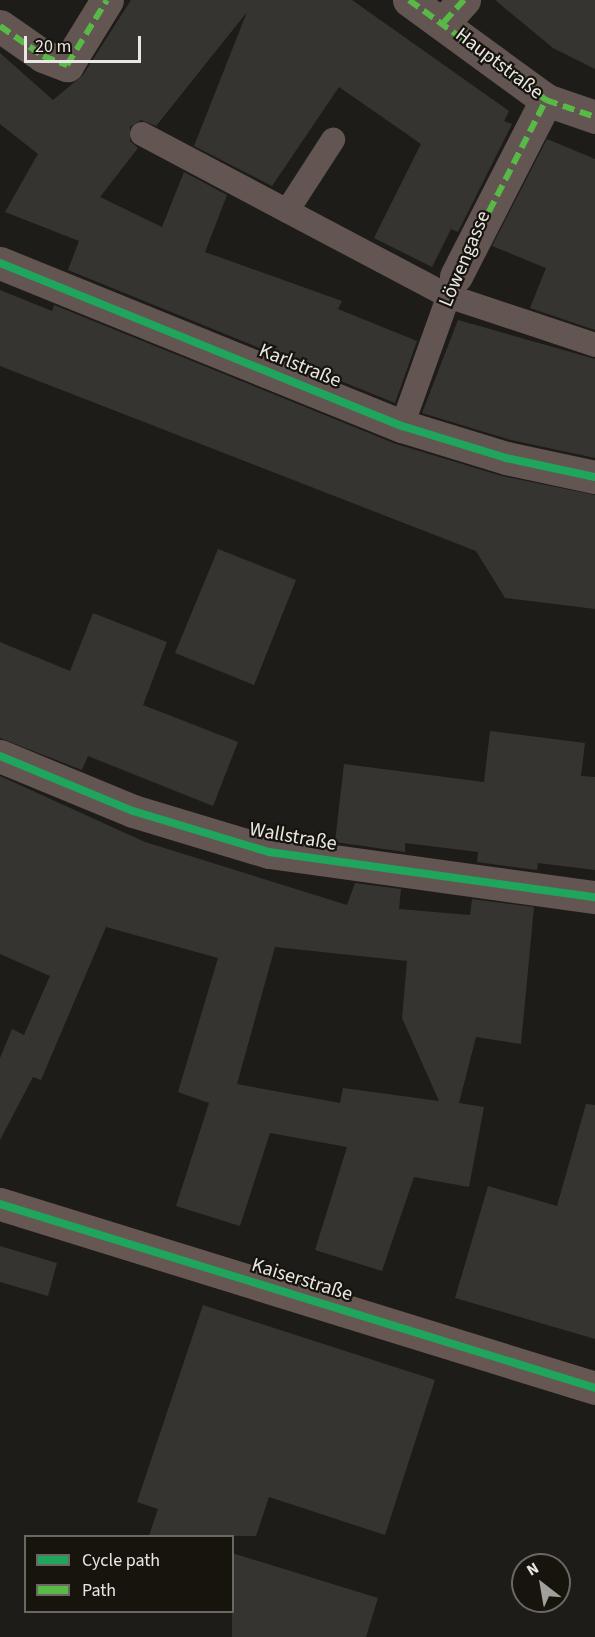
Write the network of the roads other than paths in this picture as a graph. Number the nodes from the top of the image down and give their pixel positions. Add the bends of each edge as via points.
1 (107, 0) edge
2 (409, 0) edge
3 (454, 11) edge
4 (0, 26) edge
5 (546, 100) junction
6 (595, 117) edge
7 (142, 134) dead end
8 (333, 140) dead end
9 (287, 210) junction
10 (0, 262) edge
11 (452, 286) junction
12 (595, 345) edge
13 (402, 426) junction
14 (595, 477) edge
15 (0, 756) edge
16 (595, 897) edge
17 (0, 1204) edge
18 (595, 1388) edge

1 - 4 street via 68,65 43,56
2 - 3 street, Hauptstraße
3 - 5 street, Hauptstraße
5 - 6 street, Hauptstraße
5 - 11 street, Löwengasse
7 - 9 lane
8 - 9 lane
9 - 11 lane
10 - 13 street, Karlstraße
11 - 12 lane
11 - 13 lane, Löwengasse
13 - 14 street, Karlstraße via 506,458
15 - 16 street, Wallstraße via 133,811 259,850
17 - 18 street, Kaiserstraße

